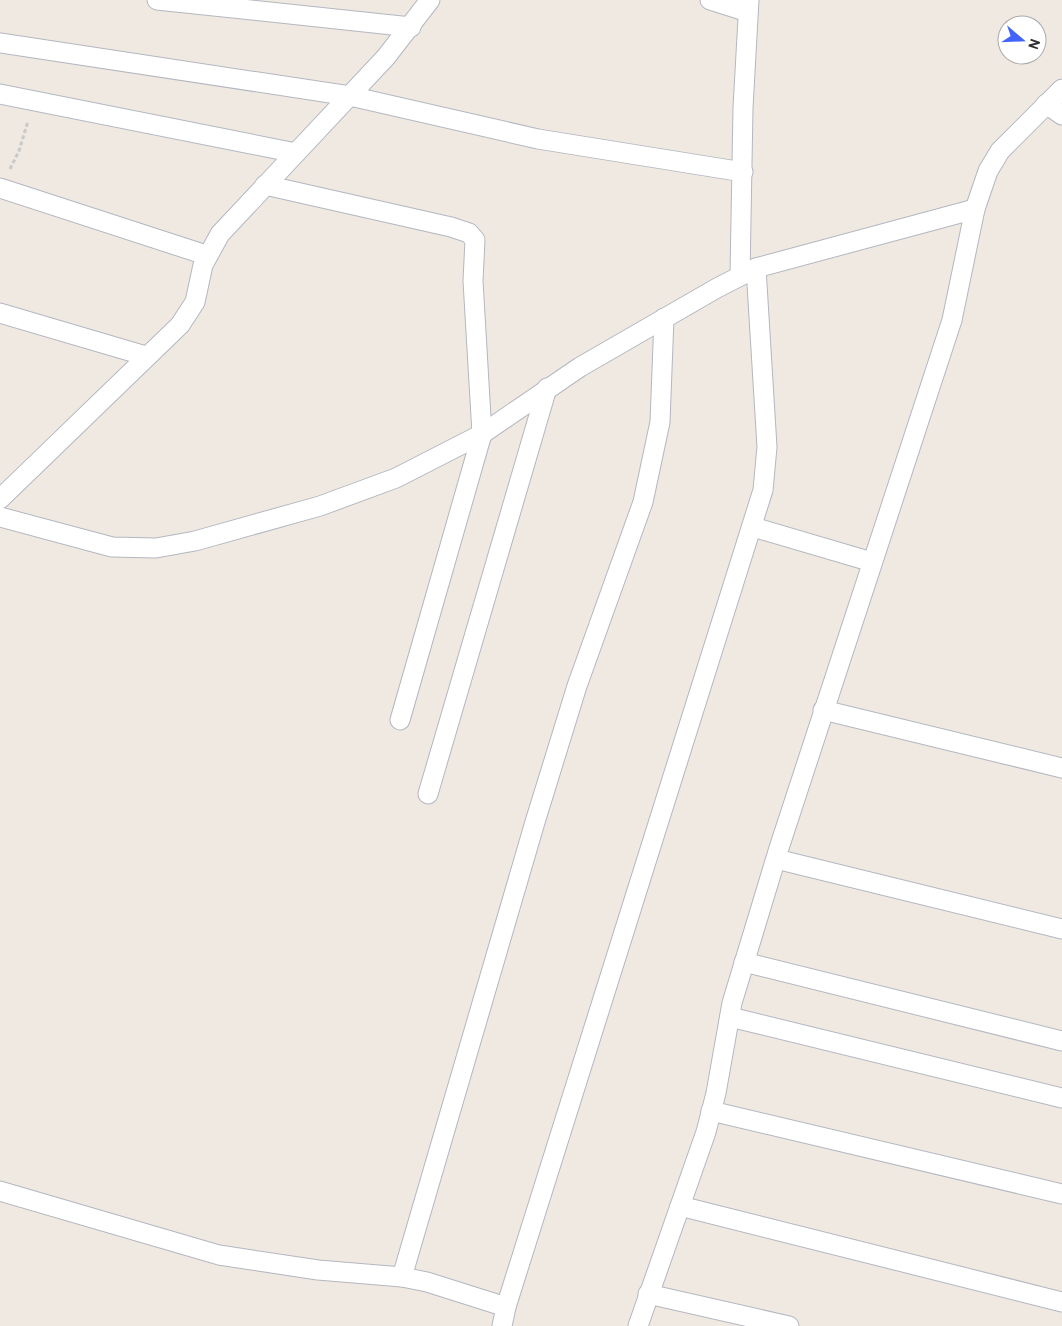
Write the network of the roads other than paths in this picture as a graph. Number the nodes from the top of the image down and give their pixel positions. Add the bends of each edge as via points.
1 (157, 0) edge
2 (430, 0) edge
3 (710, 0) edge
4 (748, 6) edge
5 (411, 27) junction
6 (0, 43) edge
7 (1062, 89) edge
8 (0, 94) edge
9 (350, 96) junction
10 (1046, 104) junction
11 (1062, 115) edge
12 (296, 153) junction
13 (743, 172) junction
14 (265, 185) junction
15 (0, 188) edge
16 (975, 209) junction
17 (206, 255) junction
18 (748, 272) junction
19 (0, 314) edge
20 (664, 318) junction
21 (146, 356) junction
22 (547, 388) junction
23 (482, 434) junction
24 (0, 500) edge
25 (0, 517) edge
26 (753, 527) junction
27 (872, 562) junction
28 (822, 710) junction
29 (400, 720) dead end
30 (1062, 768) edge
31 (428, 794) dead end
32 (776, 859) junction
33 (1062, 929) edge
34 (744, 962) junction
35 (730, 1017) junction
36 (1062, 1041) edge
37 (1062, 1098) edge
38 (711, 1111) junction
39 (0, 1191) edge
40 (1062, 1194) edge
41 (680, 1206) junction
42 (402, 1277) junction
43 (648, 1294) junction
44 (1062, 1302) edge
45 (506, 1307) junction
46 (502, 1326) edge
47 (638, 1326) edge
48 (789, 1326) edge

1 - 5 street
2 - 5 street
3 - 4 street
4 - 13 street
5 - 9 street
6 - 9 street
7 - 10 street
8 - 12 street
9 - 12 street
9 - 13 street via 538,139
10 - 11 street
10 - 16 street via 1000,151 988,172
12 - 14 street
13 - 18 street
14 - 17 street via 220,234
14 - 23 street via 451,227 473,236 475,345
15 - 17 street
16 - 18 street
16 - 27 street via 952,320
17 - 21 street via 190,311 180,326
18 - 20 street
18 - 26 street via 767,447 763,490
19 - 21 street
20 - 22 street
20 - 42 street via 660,422 643,502 578,686 541,804
21 - 24 street
22 - 23 street
22 - 31 street
23 - 25 street via 396,478 320,506 195,541 156,548 112,547
23 - 29 street
26 - 27 street
26 - 45 street
27 - 28 street
28 - 30 street
28 - 32 street
32 - 33 street
32 - 34 street
34 - 35 street
34 - 36 street
35 - 37 street
35 - 38 street
38 - 40 street
38 - 41 street
39 - 42 street via 219,1255 318,1270
41 - 43 street
41 - 44 street
42 - 45 street
43 - 47 street
43 - 48 street
45 - 46 street

